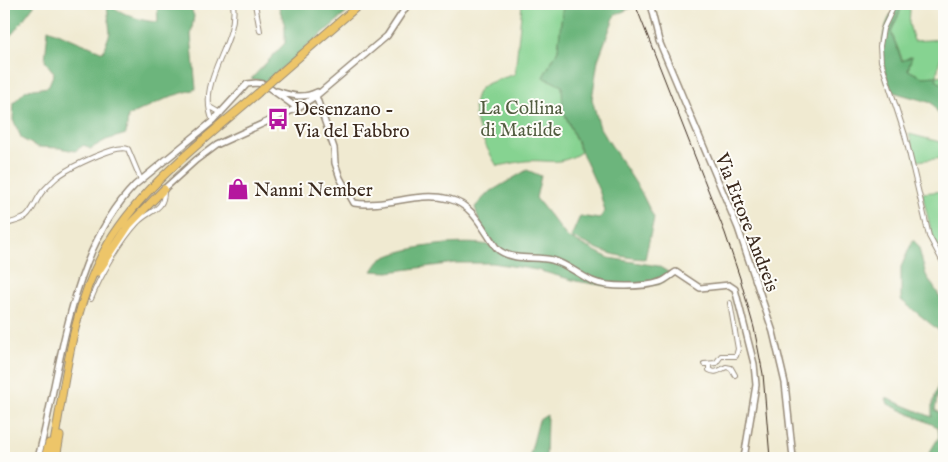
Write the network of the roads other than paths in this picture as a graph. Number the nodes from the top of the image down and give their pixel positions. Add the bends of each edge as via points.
1 (232, 4) edge
2 (255, 4) edge
3 (360, 4) edge
4 (408, 4) edge
5 (650, 4) edge
6 (895, 4) edge
7 (260, 31) dead end
8 (272, 89) junction
9 (323, 89) junction
10 (291, 96) junction
11 (316, 96) junction
12 (284, 99) junction
13 (210, 106) junction
14 (297, 108) junction
15 (221, 113) junction
16 (282, 114) junction
17 (213, 121) junction
18 (141, 180) junction
19 (164, 189) junction
20 (4, 224) edge
21 (944, 264) edge
22 (87, 292) junction
23 (91, 299) dead end
24 (730, 303) dead end
25 (71, 348) junction
26 (704, 364) dead end
27 (709, 364) junction
28 (735, 375) dead end
29 (38, 458) edge
30 (45, 458) edge
31 (50, 458) edge
32 (56, 458) edge
33 (744, 458) edge
34 (793, 458) edge

1 - 13 street via 234,11 230,28 208,89
2 - 7 street
3 - 22 highway, bridge via 143,196 111,238
4 - 9 street via 387,36
5 - 34 street, Via Ettore Andreis via 659,41 738,228 774,332 785,383
6 - 21 street via 883,29 881,62 905,135 929,236
8 - 10 street
8 - 12 street
8 - 15 street via 260,83 247,84
9 - 10 street via 305,96
9 - 11 street
10 - 14 street
11 - 14 street
11 - 33 street via 334,148 340,178 354,203 383,204 448,198 462,203 498,250 506,255 554,260 594,282 646,285 676,272 700,288 730,285 734,289 754,364 756,385
12 - 14 street
12 - 16 street
13 - 15 street
13 - 17 street
14 - 16 street
15 - 17 street
16 - 19 street via 216,145
17 - 18 street
18 - 20 street via 128,149 116,148 60,175 42,193 24,219
18 - 29 street via 112,213 86,266 60,356
19 - 22 highway via 121,234
19 - 23 street via 161,206 146,215 127,236
22 - 25 highway
24 - 27 street via 738,354 721,356 716,363
25 - 30 highway
25 - 31 highway
25 - 32 highway
26 - 27 street
27 - 28 street via 709,370 713,372 726,366

